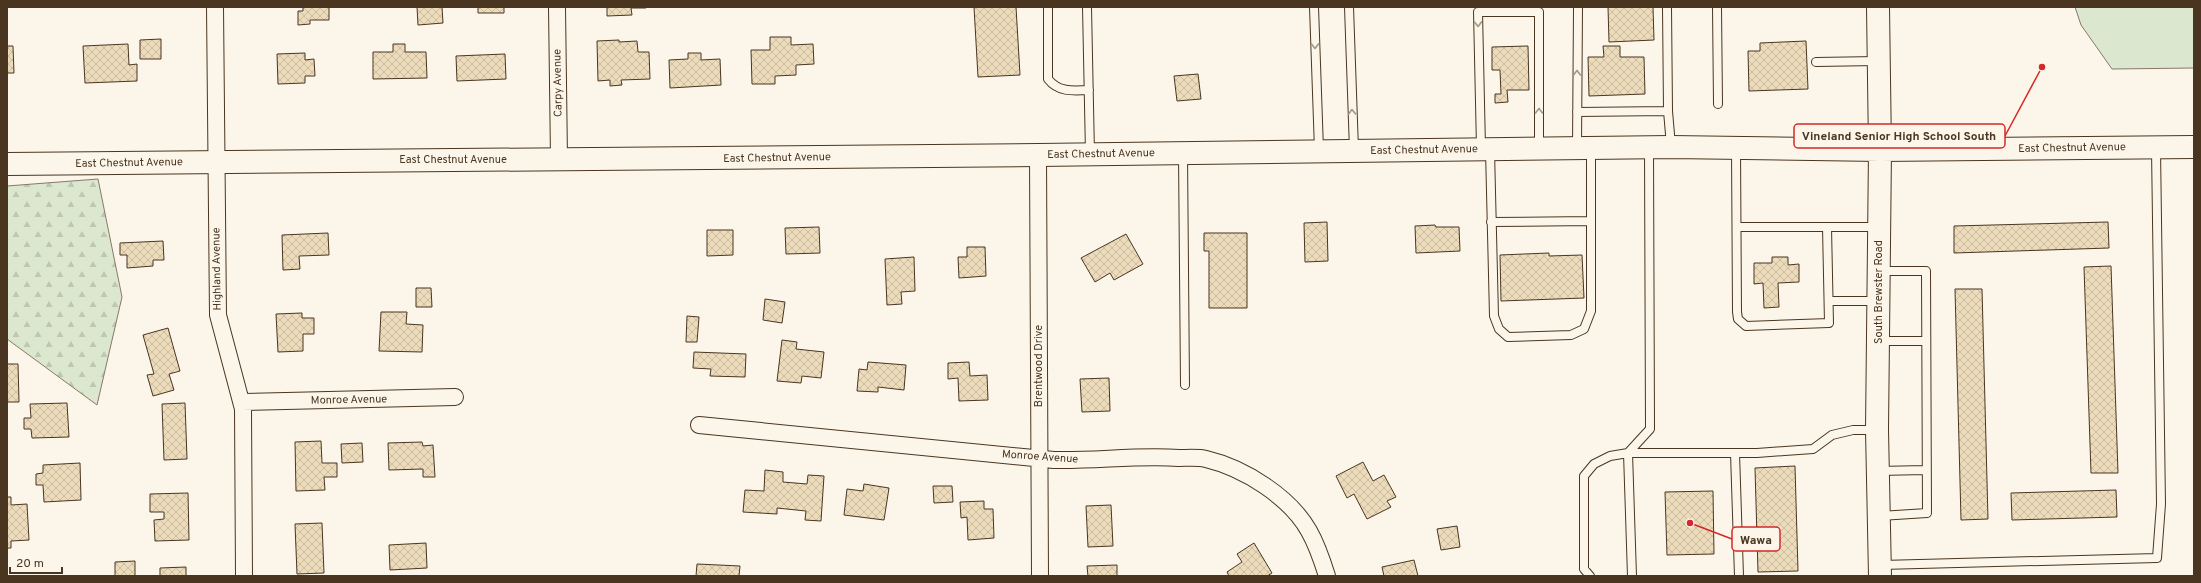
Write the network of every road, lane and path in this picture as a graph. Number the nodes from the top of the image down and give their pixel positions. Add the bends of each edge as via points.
1 (215, 7) edge
2 (557, 7) edge
3 (1048, 7) edge
4 (1087, 7) edge
5 (1314, 7) edge
6 (1348, 7) edge
7 (1578, 7) edge
8 (1667, 7) edge
9 (1717, 7) edge
10 (1878, 7) edge
11 (1879, 61) junction
12 (1816, 62) dead end
13 (1088, 90) junction
14 (1718, 104) dead end
15 (1668, 111) junction
16 (1577, 112) junction
17 (1671, 147) junction
18 (2156, 147) junction
19 (2194, 147) edge
20 (1649, 148) junction
21 (1736, 148) junction
22 (1485, 149) junction
23 (1539, 150) junction
24 (1584, 150) junction
25 (1880, 150) junction
26 (1319, 151) junction
27 (1354, 151) junction
28 (1184, 152) junction
29 (1090, 154) junction
30 (1038, 155) junction
31 (559, 160) junction
32 (216, 162) junction
33 (7, 164) edge
34 (1591, 221) junction
35 (1492, 222) junction
36 (1738, 227) junction
37 (1827, 227) junction
38 (1879, 227) junction
39 (1879, 271) junction
40 (1829, 301) junction
41 (1878, 301) junction
42 (1878, 341) junction
43 (1926, 341) junction
44 (1184, 385) dead end
45 (455, 397) dead end
46 (242, 402) junction
47 (699, 425) dead end
48 (1877, 430) junction
49 (1628, 452) junction
50 (1736, 453) junction
51 (1039, 458) junction
52 (1925, 470) junction
53 (1878, 471) junction
54 (1879, 516) junction
55 (1880, 571) edge
56 (244, 576) edge
57 (1040, 576) edge
58 (1327, 576) edge
59 (1590, 576) edge
60 (1632, 576) edge
61 (1739, 576) edge

1 - 32 street, Highland Avenue
2 - 31 street, Carpy Avenue
3 - 13 lane via 1048,79 1053,86 1068,91
4 - 13 lane
5 -> 26 lane
27 -> 6 lane
16 -> 7 lane
8 - 15 lane
9 - 14 lane
10 - 11 street, South Brewster Road
11 - 12 lane
11 - 25 street, South Brewster Road
13 - 29 lane
15 - 16 lane
15 - 17 lane
16 - 24 lane
17 - 20 street, East Chestnut Avenue
17 - 21 street, East Chestnut Avenue
18 - 19 street, East Chestnut Avenue
18 - 25 street, East Chestnut Avenue
18 - 55 lane via 2161,504 2157,558
20 - 24 street, East Chestnut Avenue
20 - 49 lane via 1650,429
21 - 25 street, East Chestnut Avenue
21 - 36 lane
22 - 23 street, East Chestnut Avenue
23 -> 22 lane via 1539,12 1478,12
22 - 27 street, East Chestnut Avenue
22 - 35 lane
23 - 24 street, East Chestnut Avenue
24 - 34 lane
25 - 38 street, South Brewster Road
26 - 27 street, East Chestnut Avenue
26 - 28 street, East Chestnut Avenue
28 - 29 street, East Chestnut Avenue
28 - 44 lane
29 - 30 street, East Chestnut Avenue
30 - 31 street, East Chestnut Avenue
30 - 51 street, Brentwood Drive
31 - 32 street, East Chestnut Avenue
32 - 33 street, East Chestnut Avenue
32 - 46 street, Highland Avenue via 218,315
34 - 35 lane
34 - 35 lane via 1591,311 1584,329 1571,335 1508,336 1499,329 1494,316
36 - 37 lane
36 - 40 lane via 1737,312 1742,324 1746,326 1829,323
37 - 38 lane
37 - 40 lane
38 - 39 street, South Brewster Road
39 - 41 street, South Brewster Road
39 - 43 lane via 1926,271
40 - 41 lane
41 - 42 street, South Brewster Road
42 - 43 lane
42 - 48 street, South Brewster Road
43 - 52 lane
45 - 46 street, Monroe Avenue
46 - 56 street, Highland Avenue
47 - 51 street, Monroe Avenue
48 - 50 lane via 1853,430 1832,434 1813,449
48 - 53 street, South Brewster Road
49 - 50 lane
49 - 59 lane via 1610,456 1594,464 1584,476 1584,569
49 - 60 lane
50 - 61 lane
51 - 57 street, Brentwood Drive
51 - 58 street, Monroe Avenue via 1206,459 1242,473 1278,495 1308,530 1321,556
52 - 53 lane
52 - 54 lane via 1927,513
53 - 54 street, South Brewster Road
54 - 55 street, South Brewster Road

